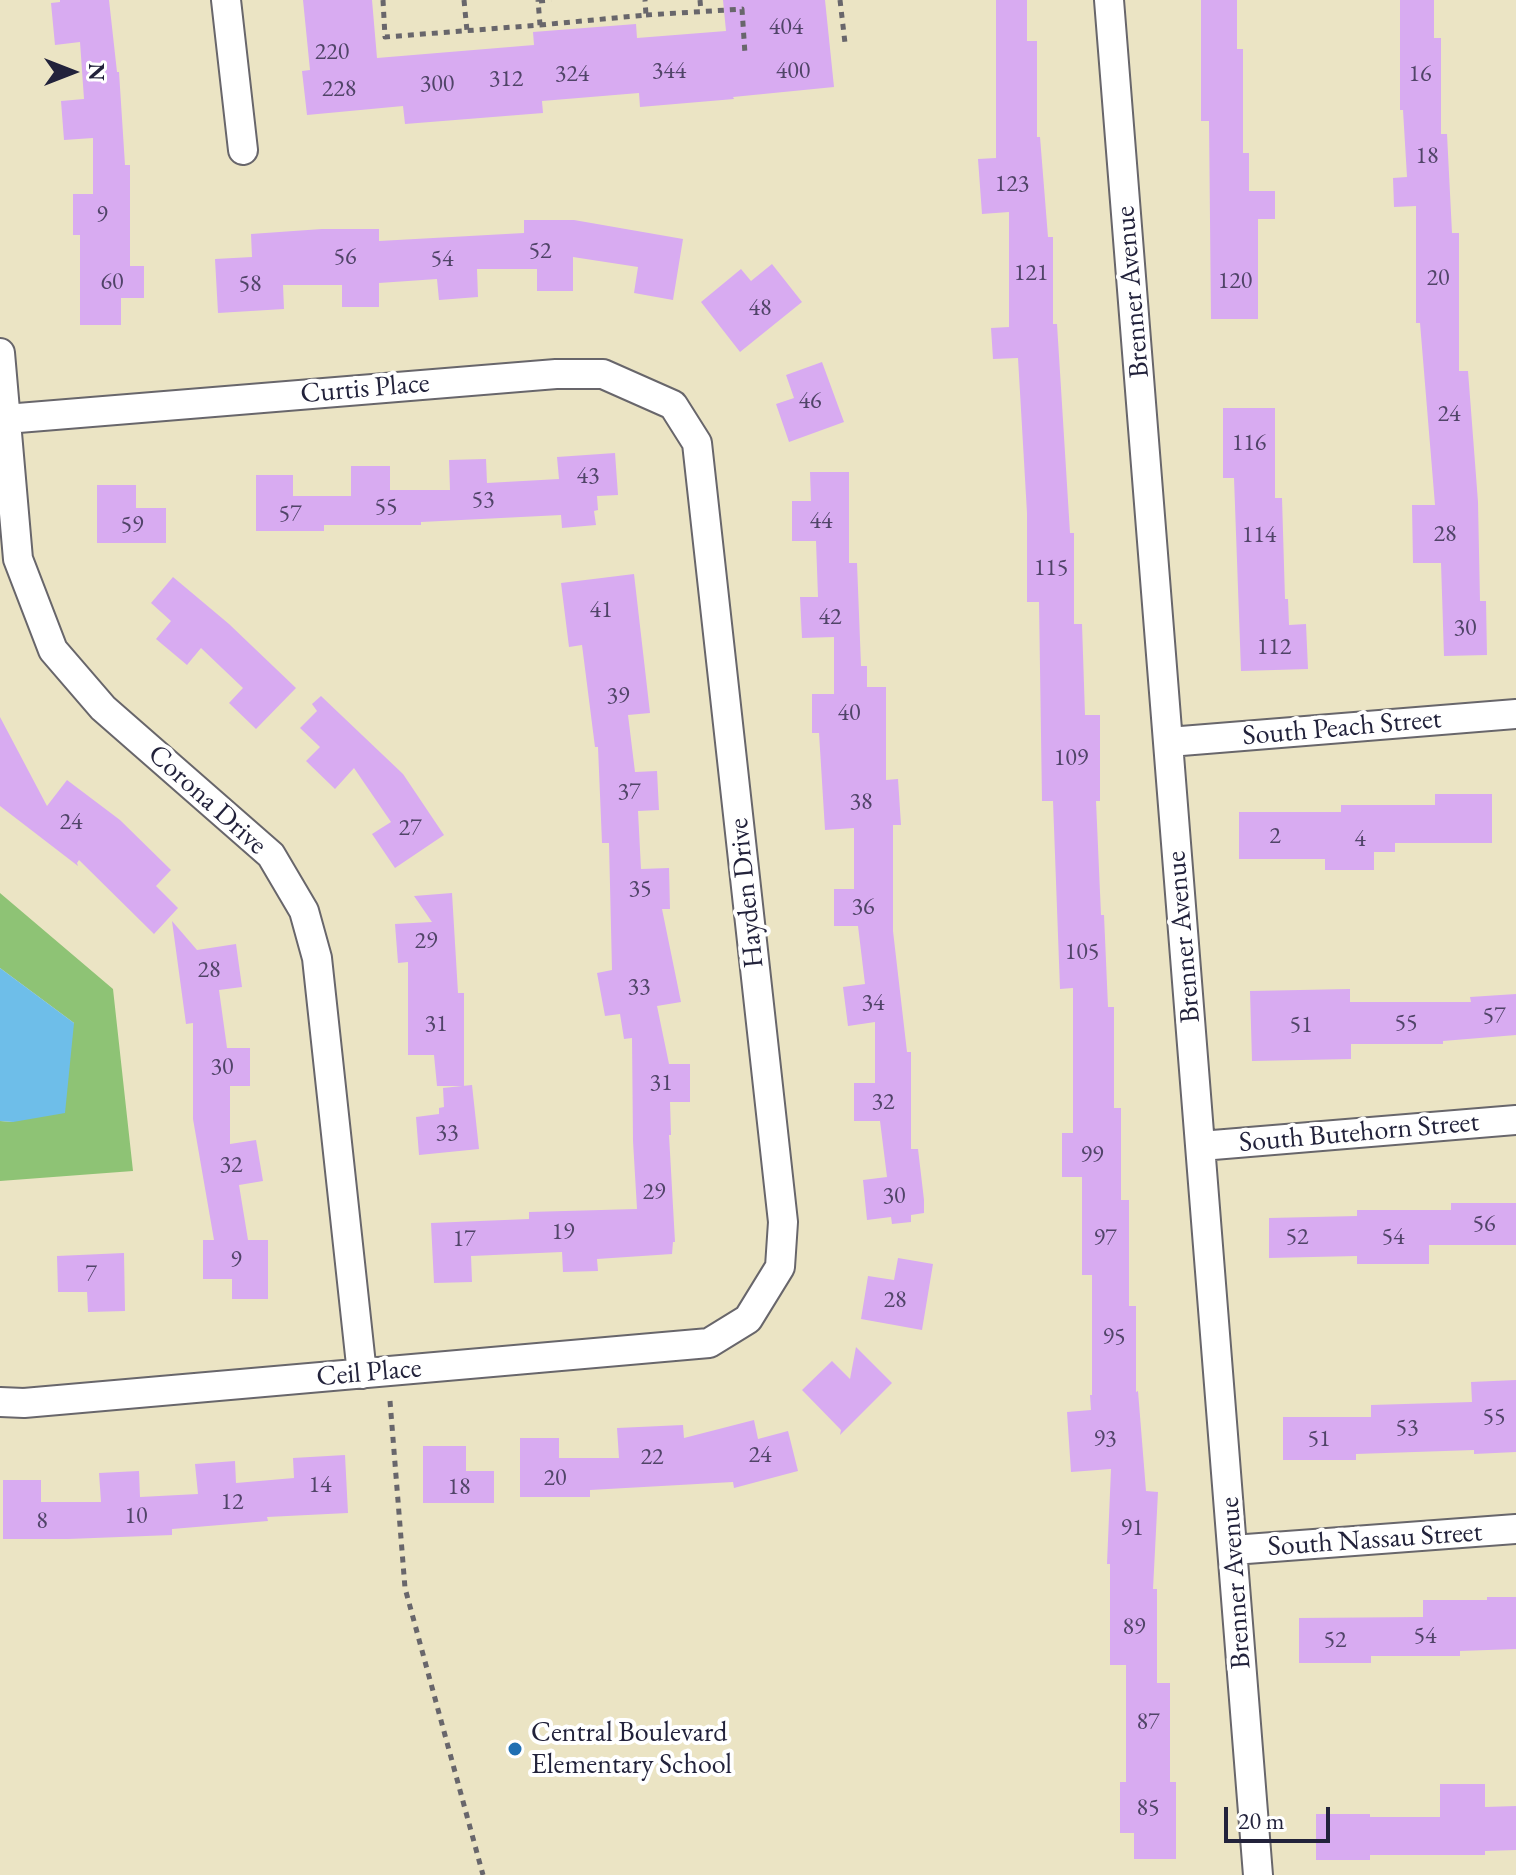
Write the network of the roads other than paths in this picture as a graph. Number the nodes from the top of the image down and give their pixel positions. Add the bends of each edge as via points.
1 (226, 0) edge
2 (1109, 0) edge
3 (243, 150) dead end
4 (0, 353) edge
5 (6, 419) junction
6 (697, 443) joint
7 (1516, 714) edge
8 (1169, 742) junction
9 (1516, 1120) edge
10 (1201, 1146) junction
11 (734, 1328) joint
12 (374, 1373) junction
13 (0, 1402) edge
14 (1516, 1529) edge
15 (1233, 1550) junction
16 (1258, 1875) edge

1 - 3 street
2 - 8 street, Brenner Avenue
4 - 5 street, Corona Drive
5 - 6 street, Curtis Place via 603,374 673,405
5 - 12 street, Corona Drive via 18,559 53,650 103,708 271,855 304,911 317,958
6 - 11 street, Hayden Drive via 783,1222 780,1267 748,1319
7 - 8 street, South Peach Street
8 - 10 street, Brenner Avenue
9 - 10 street, South Butehorn Street
10 - 15 street, Brenner Avenue
11 - 12 street, Ceil Place via 709,1343
12 - 13 street, Ceil Place
14 - 15 street, South Nassau Street
15 - 16 street, Brenner Avenue

